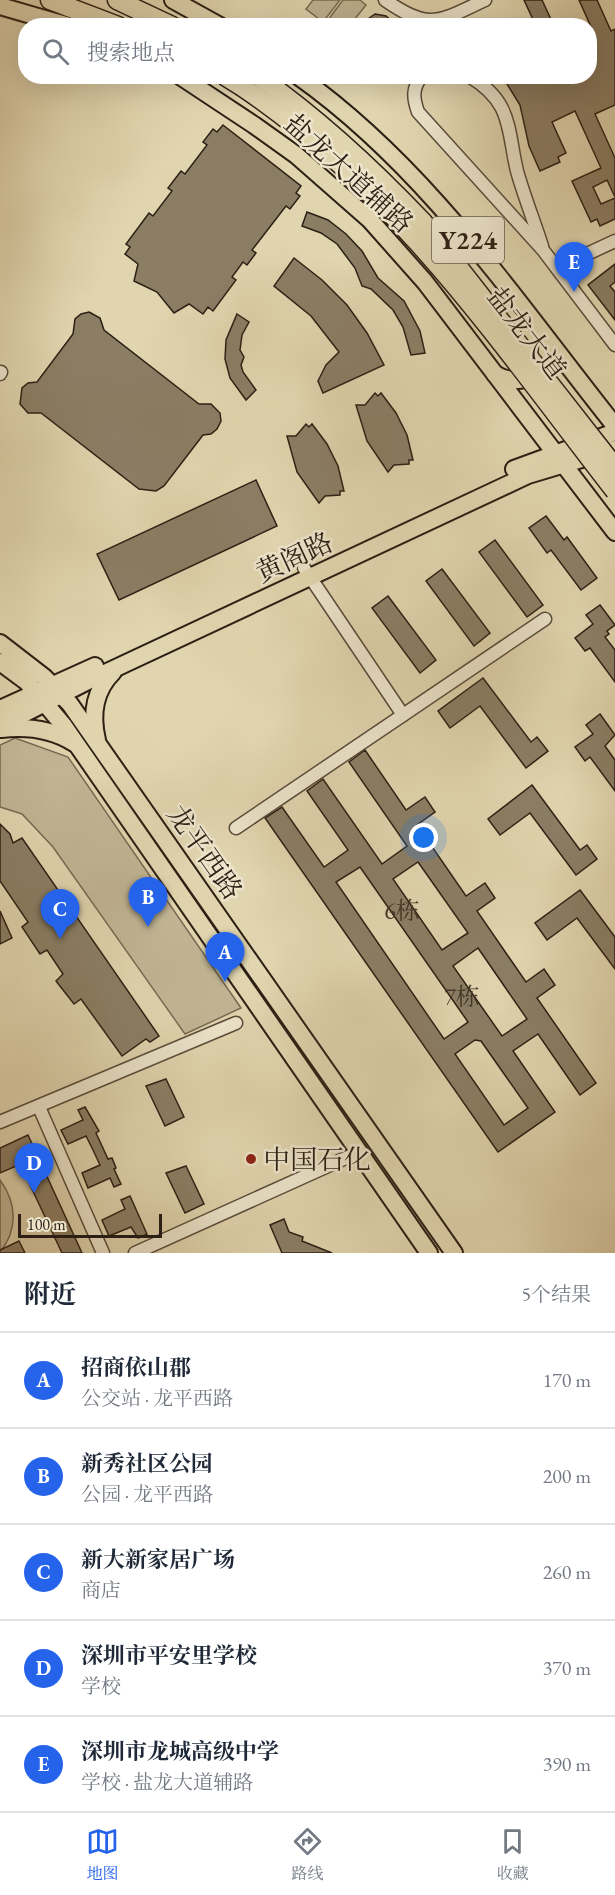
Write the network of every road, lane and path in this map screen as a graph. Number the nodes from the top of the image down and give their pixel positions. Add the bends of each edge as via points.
1 (50, 0) edge
2 (117, 0) edge
3 (173, 0) edge
4 (385, 0) edge
5 (484, 0) edge
6 (0, 6) edge
7 (41, 18) edge
8 (97, 18) edge
9 (155, 18) edge
10 (206, 18) edge
11 (417, 18) edge
12 (447, 18) edge
13 (192, 84) edge
14 (238, 84) edge
15 (268, 84) edge
16 (308, 84) edge
17 (416, 84) edge
18 (478, 84) edge
19 (615, 241) edge
20 (543, 250) junction
21 (557, 268) junction
22 (547, 339) junction
23 (615, 345) edge
24 (494, 373) junction
25 (595, 401) junction
26 (615, 412) edge
27 (615, 426) edge
28 (615, 432) edge
29 (615, 449) edge
30 (559, 459) junction
31 (615, 467) edge
32 (615, 491) edge
33 (615, 532) edge
34 (307, 573) junction
35 (545, 619) dead end
36 (0, 644) edge
37 (0, 662) edge
38 (117, 668) junction
39 (58, 690) junction
40 (41, 698) junction
41 (0, 710) edge
42 (403, 715) junction
43 (0, 728) edge
44 (98, 744) junction
45 (78, 746) junction
46 (155, 825) junction
47 (236, 828) dead end
48 (140, 836) junction
49 (236, 1023) dead end
50 (347, 1100) junction
51 (39, 1107) junction
52 (331, 1111) junction
53 (0, 1122) edge
54 (359, 1152) junction
55 (103, 1253) edge
56 (135, 1253) edge
57 (429, 1253) edge
58 (454, 1253) edge

1 - 8 highway
2 - 9 highway
3 - 10 main road
4 - 11 street
5 - 12 street
6 - 7 main road
13 - 24 main road, 盐龙大道辅路 via 296,155 370,220 425,282
14 - 32 highway, 盐龙大道, bridge via 317,142 415,237
15 - 31 highway, 盐龙大道, bridge via 323,126 423,222
16 - 22 main road, 盐龙大道辅路 / Y224 via 409,172
17 - 20 street via 413,97 418,112
18 - 20 street via 494,96 507,118 517,171
19 - 21 street
20 - 21 street
21 - 23 street
22 - 24 main road via 546,359 533,376 513,381
22 - 25 main road, 盐龙大道辅路 / Y224
24 - 30 main road, 盐龙大道辅路
25 - 26 main road
25 - 27 main road, 盐龙大道辅路 / Y224
28 - 30 main road, 黄阁路
29 - 30 main road, 黄阁路
30 - 33 main road, 盐龙大道辅路
30 - 34 main road, 黄阁路
34 - 38 main road, 黄阁路
34 - 39 main road, 黄阁路
34 - 42 street
35 - 42 street
36 - 39 main road, 龙平西路
37 - 40 main road, 龙平西路
38 - 39 main road, 黄阁路
38 - 44 main road via 106,679 97,699 94,727
39 - 40 main road, 黄阁路
39 - 44 main road, 龙平西路
40 - 41 main road, 黄阁路
40 - 43 main road, 黄阁路
40 - 45 main road, 龙平西路
42 - 47 street
43 - 45 main road via 43,730
44 - 46 main road, 龙平西路
45 - 48 main road, 龙平西路
46 - 48 main road
46 - 50 main road, 龙平西路
48 - 52 main road, 龙平西路
49 - 51 street
50 - 52 main road
50 - 58 main road, 龙平西路
51 - 53 street
51 - 55 street
52 - 54 main road, 龙平西路
54 - 56 street
54 - 57 main road, 龙平西路

